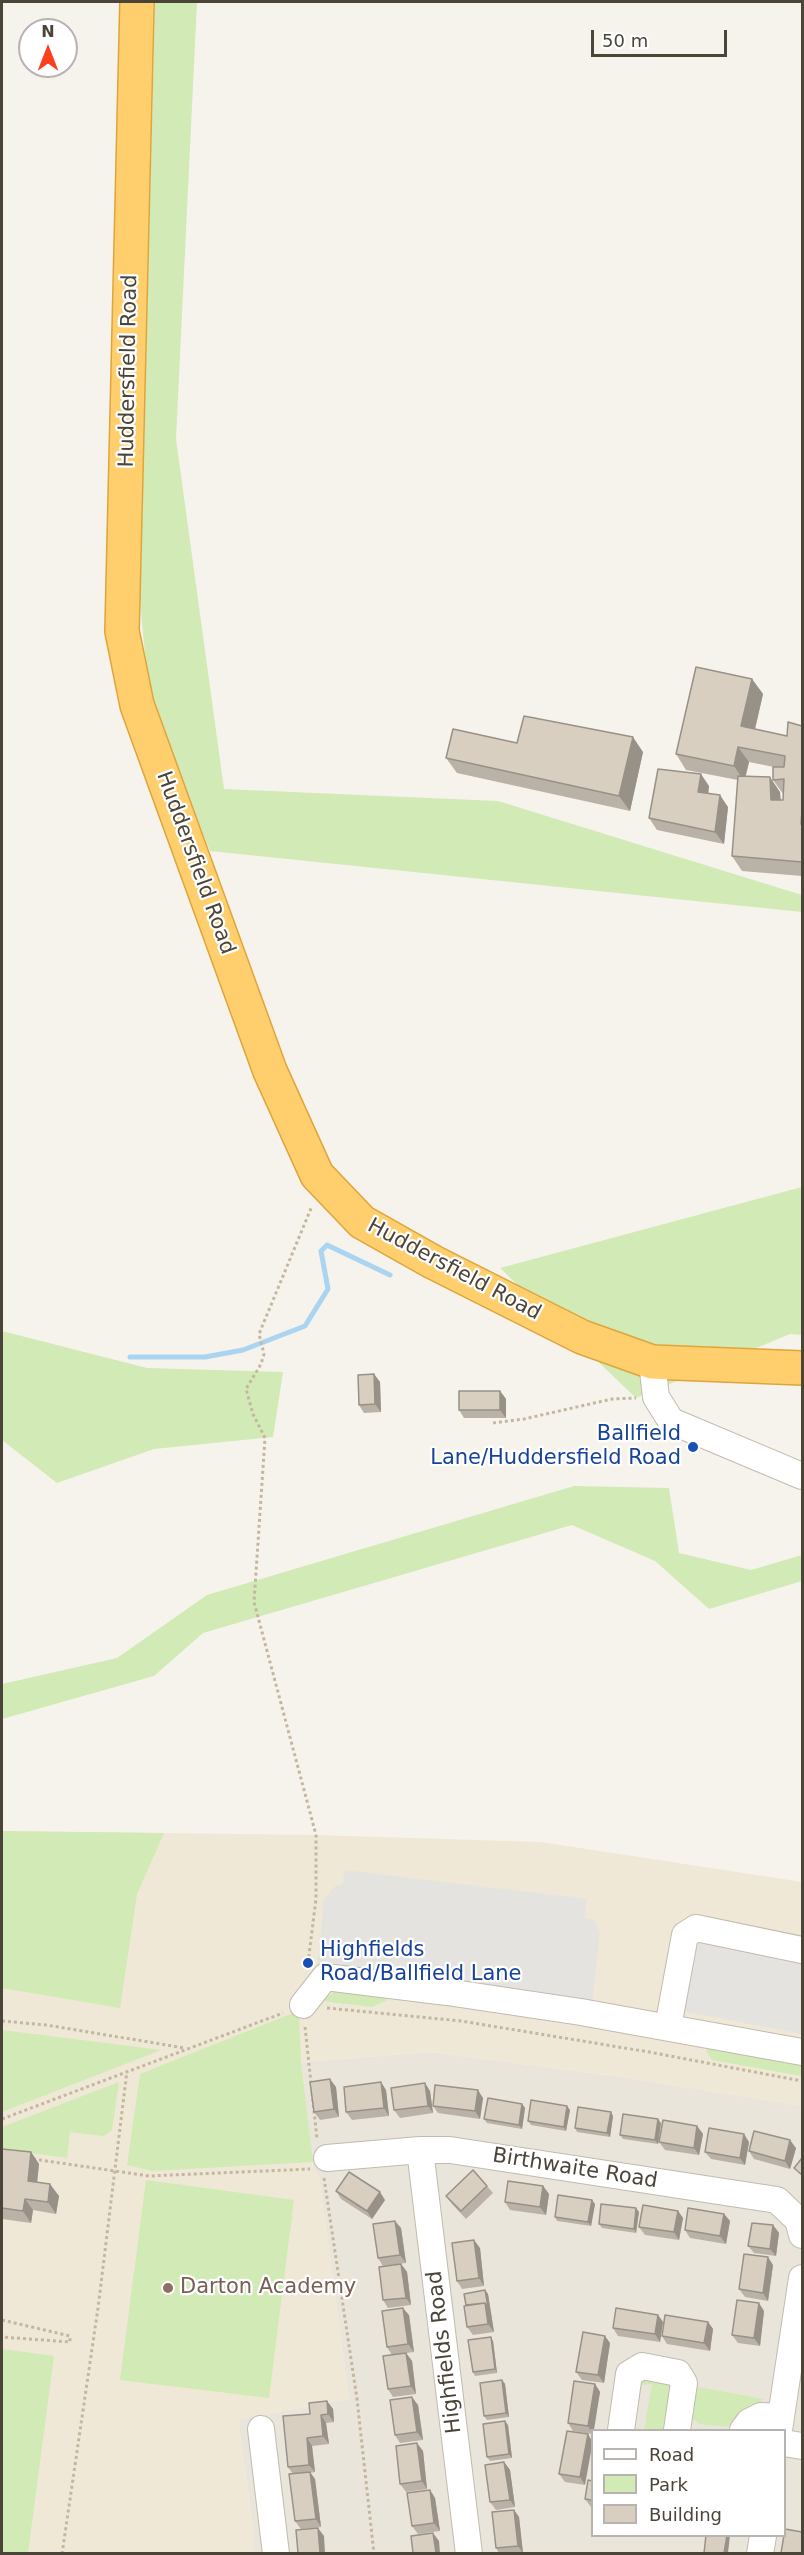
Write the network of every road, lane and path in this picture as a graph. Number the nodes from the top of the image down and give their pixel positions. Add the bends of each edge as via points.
1 (137, 2) edge
2 (315, 1200) dead end
3 (652, 1362) junction
4 (802, 1368) edge
5 (656, 1397) junction
6 (493, 1423) dead end
7 (802, 1476) edge
8 (802, 1950) edge
9 (303, 2006) junction
10 (2, 2021) edge
11 (668, 2027) junction
12 (187, 2048) junction
13 (802, 2052) edge
14 (127, 2071) junction
15 (802, 2081) edge
16 (2, 2119) edge
17 (420, 2150) junction
18 (24, 2158) edge
19 (327, 2158) junction
20 (115, 2171) junction
21 (802, 2235) edge
22 (802, 2278) edge
23 (2, 2320) edge
24 (2, 2337) edge
25 (780, 2424) edge
26 (261, 2429) dead end
27 (621, 2429) edge
28 (678, 2429) edge
29 (744, 2429) edge
30 (786, 2443) edge
31 (802, 2446) edge
32 (763, 2537) edge
33 (62, 2553) edge
34 (276, 2553) edge
35 (374, 2553) edge
36 (469, 2553) edge
37 (760, 2553) edge

1 - 3 highway, Huddersfield Road via 123,631 137,705 270,1071 317,1175 363,1222 582,1336
2 - 9 path via 260,1334 264,1354 246,1389 265,1438 254,1602 316,1835 316,1899
3 - 4 highway, Huddersfield Road
3 - 5 street
5 - 6 path via 612,1399
5 - 7 street via 671,1421
8 - 11 street via 696,1928 685,1935
9 - 11 street via 325,1977
9 - 12 path
9 - 15 path via 461,2021
9 - 19 path via 317,2143
10 - 12 path
11 - 13 street
12 - 14 path
14 - 16 path
14 - 20 path
17 - 19 street, Birthwaite Road
17 - 21 street, Birthwaite Road via 450,2150 777,2200 798,2220
17 - 36 street, Highfields Road
18 - 20 path
19 - 20 path via 313,2169 149,2176
19 - 35 path via 323,2172 357,2398
20 - 33 path
22 - 25 street
23 - 24 path via 70,2336 70,2342
25 - 29 street via 761,2416
26 - 34 street
27 - 28 street via 629,2374 642,2366 678,2373 684,2383
30 - 31 street
32 - 37 street

